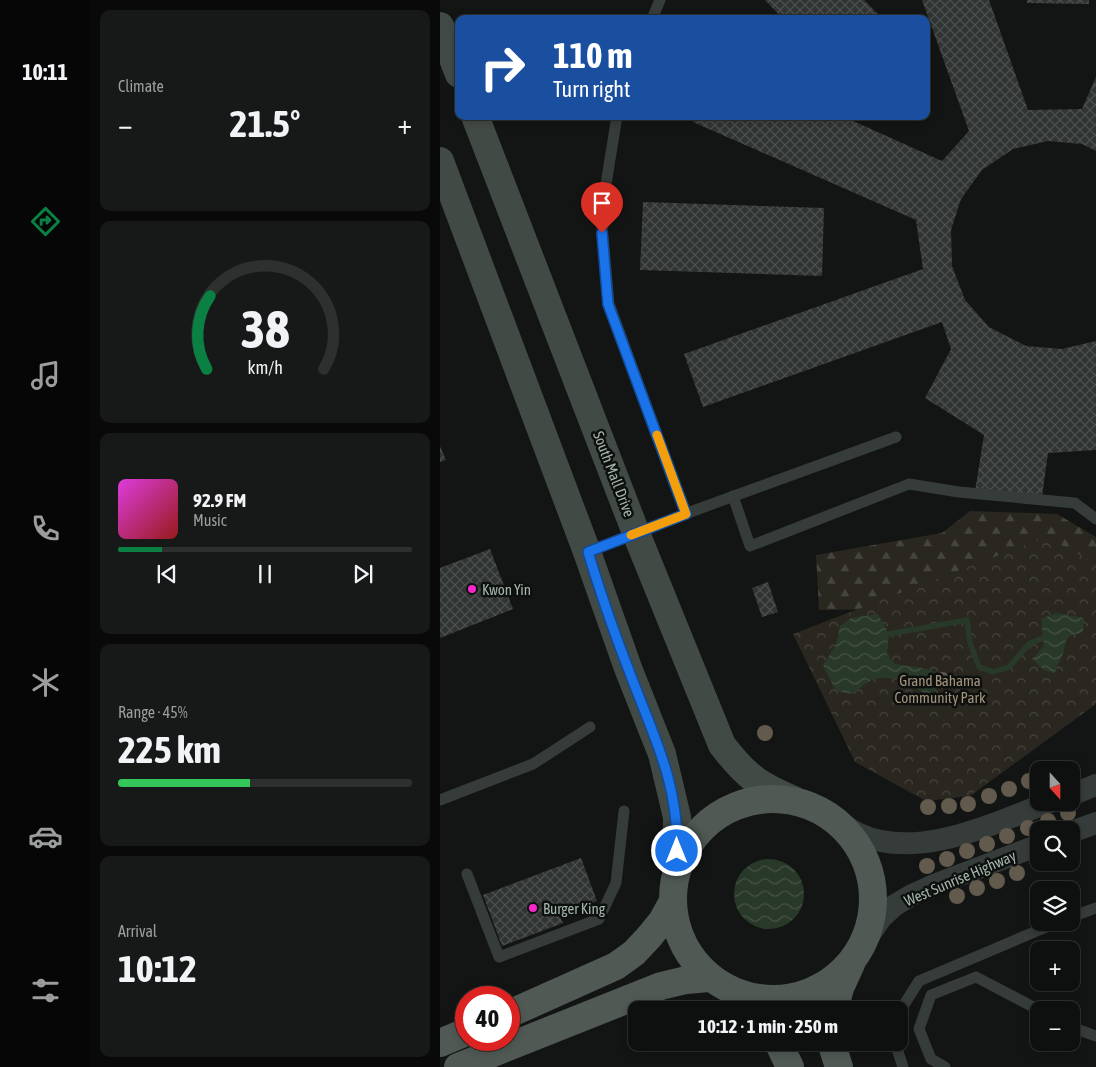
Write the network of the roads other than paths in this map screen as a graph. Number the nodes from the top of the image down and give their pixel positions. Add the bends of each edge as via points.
1 (660, 0) edge
2 (654, 15) edge
3 (440, 26) edge
4 (455, 64) edge
5 (477, 120) edge
6 (616, 120) edge
7 (440, 161) edge
8 (896, 437) dead end
9 (732, 496) junction
10 (686, 514) junction
11 (1096, 519) edge
12 (636, 533) junction
13 (588, 552) junction
14 (590, 727) dead end
15 (1096, 785) edge
16 (1080, 791) edge
17 (440, 800) edge
18 (794, 800) junction
19 (1030, 809) edge
20 (624, 811) dead end
21 (826, 813) junction
22 (1096, 823) edge
23 (1080, 829) edge
24 (1030, 848) edge
25 (677, 868) junction
26 (468, 874) dead end
27 (672, 903) junction
28 (1096, 908) edge
29 (1080, 914) edge
30 (1036, 931) edge
31 (866, 940) junction
32 (851, 964) junction
33 (709, 978) junction
34 (743, 1001) edge
35 (763, 1001) edge
36 (836, 1001) edge
37 (1030, 1005) edge
38 (520, 1009) edge
39 (1080, 1030) edge
40 (1096, 1036) edge
41 (455, 1037) edge
42 (440, 1043) edge
43 (782, 1051) edge
44 (834, 1051) edge
45 (458, 1067) edge
46 (790, 1067) edge
47 (839, 1067) edge
48 (903, 1067) edge
49 (945, 1067) edge

1 - 2 lane
3 - 4 street
5 - 12 street, South Mall Drive
6 - 10 lane via 601,215 608,304
7 - 13 street
8 - 9 lane
9 - 10 lane
9 - 11 lane via 750,546 909,484 1075,503
10 - 12 lane
12 - 13 lane
12 - 18 street, South Mall Drive via 722,745 751,778
13 - 25 street via 668,773 677,817
14 - 17 lane via 533,764
15 - 16 street
18 - 21 main road
18 - 25 main road via 762,799 724,811 689,842
19 - 21 street via 948,839 909,843 859,834
20 - 26 lane via 616,883 599,919 499,957
21 - 31 main road via 851,834 872,877 874,912
22 - 23 street
24 - 31 street, West Sunrise Highway via 912,895 881,918
25 - 27 main road
27 - 33 main road via 682,944
27 - 38 main road via 662,921 634,954 616,966
28 - 29 lane
30 - 48 lane via 919,980 900,1011 898,1052
31 - 32 main road
32 - 35 main road via 813,992
32 - 36 main road
33 - 34 main road
33 - 45 main road via 660,986
37 - 49 lane via 976,977 931,995 919,1029 931,1059
39 - 40 lane
41 - 42 main road
43 - 46 main road
44 - 47 main road

